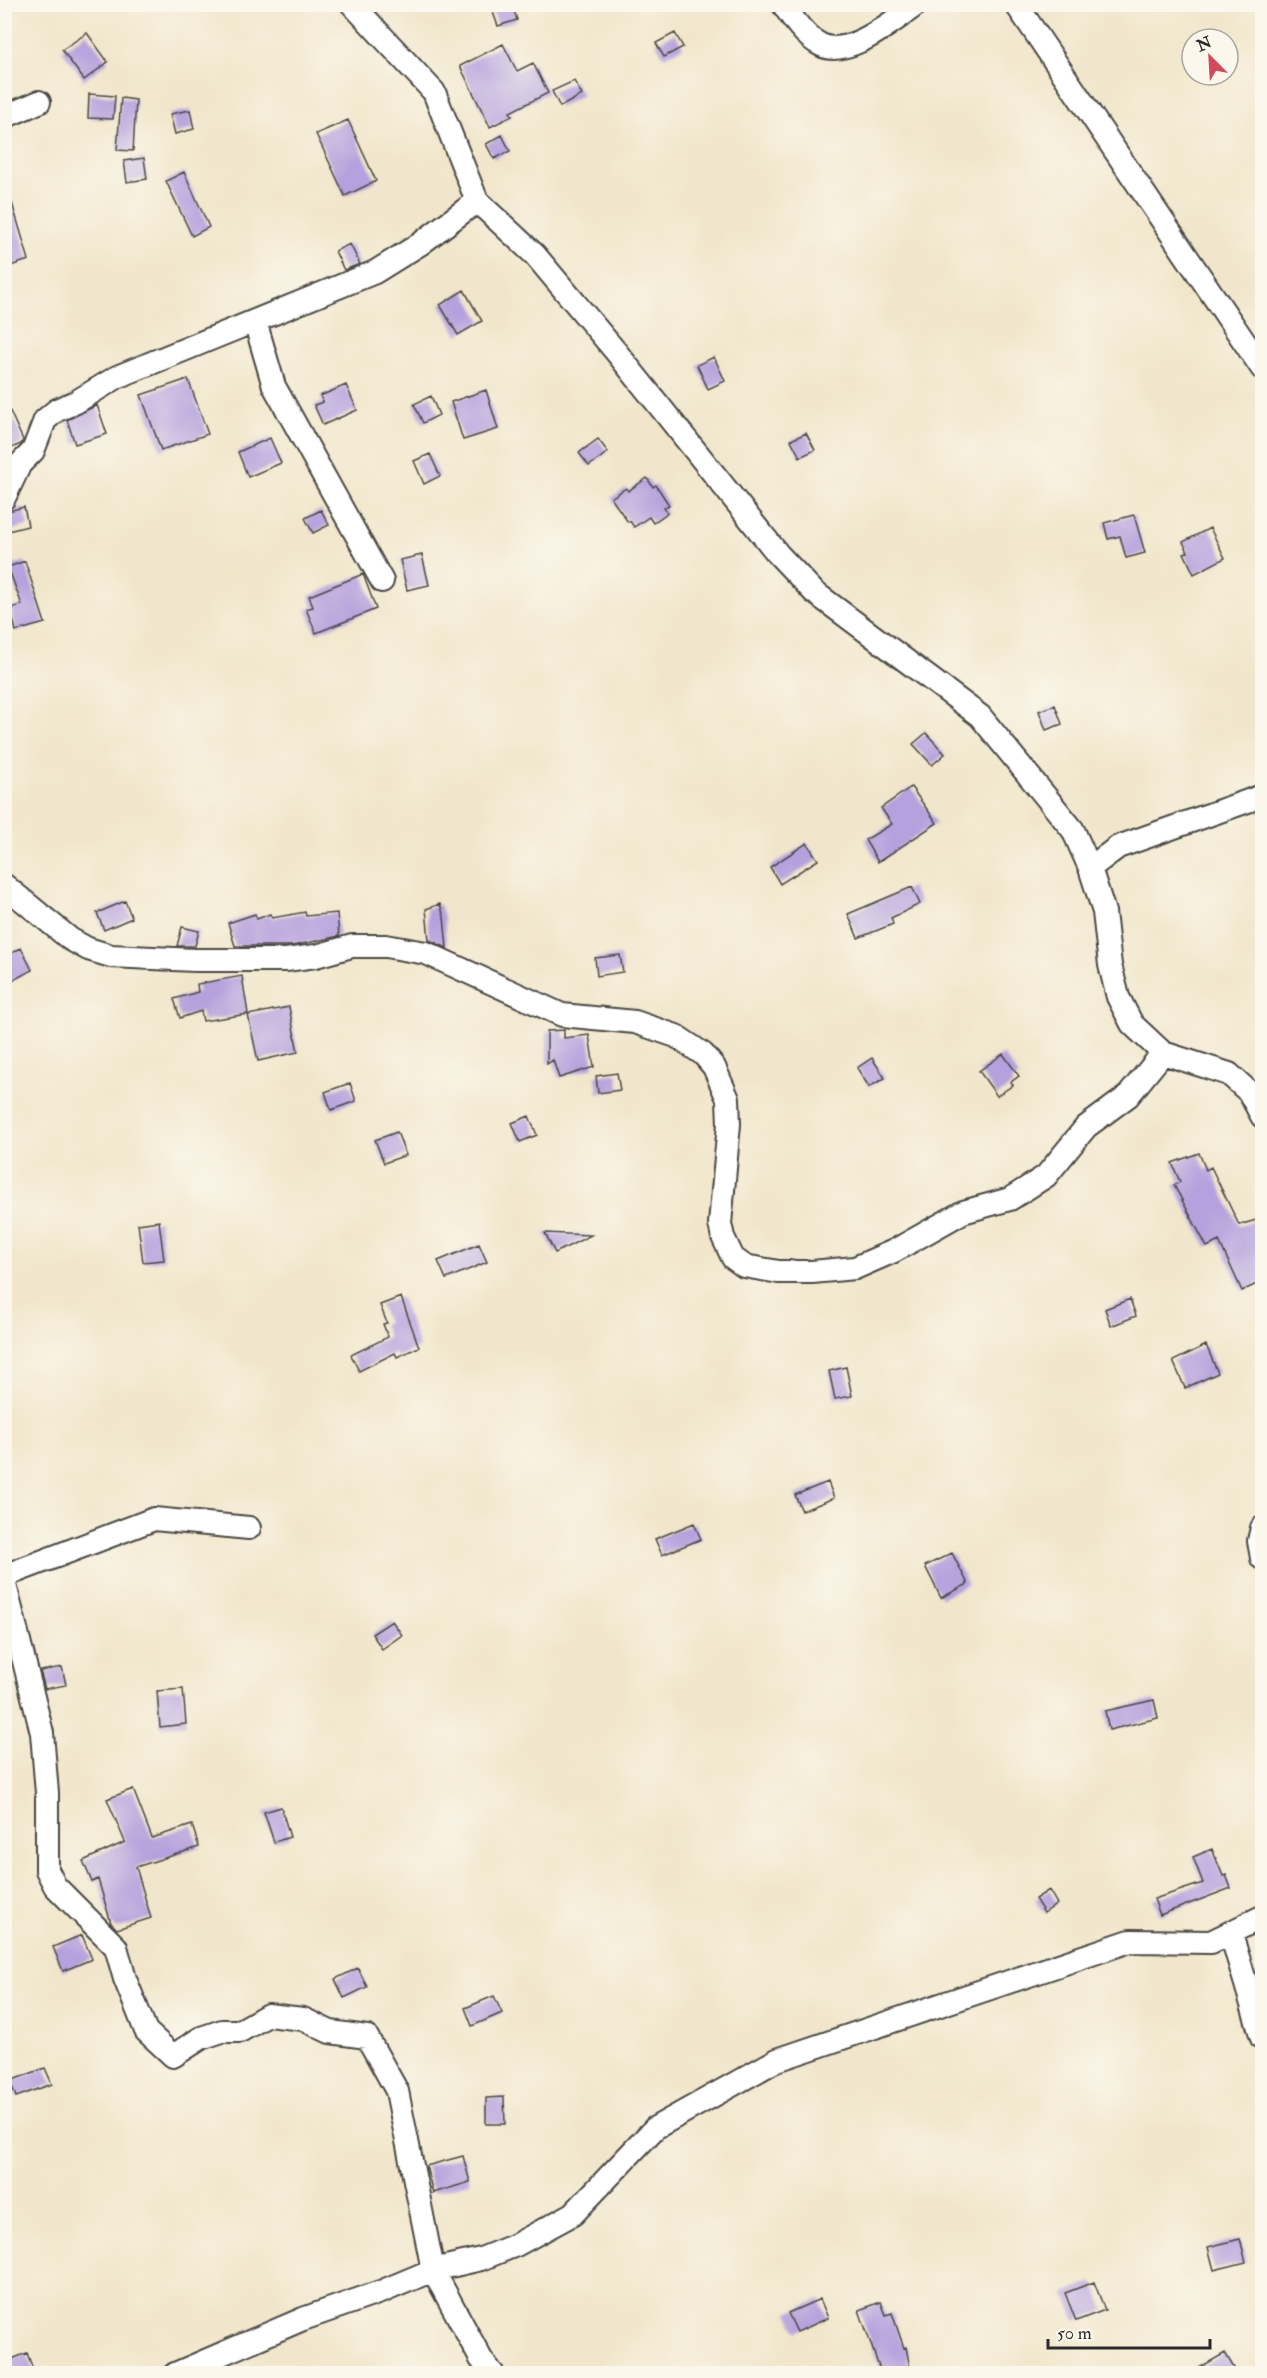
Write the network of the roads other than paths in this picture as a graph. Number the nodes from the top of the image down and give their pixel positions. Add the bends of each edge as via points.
1 (352, 4) edge
2 (783, 4) edge
3 (917, 4) edge
4 (1016, 4) edge
5 (39, 102) dead end
6 (4, 117) edge
7 (477, 201) junction
8 (255, 321) junction
9 (1263, 368) edge
10 (4, 498) edge
11 (382, 580) dead end
12 (1263, 796) edge
13 (1090, 868) junction
14 (4, 885) edge
15 (1163, 1053) junction
16 (1263, 1116) edge
17 (249, 1528) dead end
18 (1263, 1528) edge
19 (1263, 1558) edge
20 (4, 1576) edge
21 (4, 1581) edge
22 (1263, 1917) edge
23 (1231, 1934) junction
24 (1263, 2038) edge
25 (433, 2270) junction
26 (175, 2373) edge
27 (493, 2373) edge

1 - 7 street via 434,92
2 - 3 street via 810,37 832,48 872,35
4 - 9 street
5 - 6 street
7 - 8 street via 375,272
7 - 13 street via 535,255 778,554 814,592 980,716 1073,830
8 - 10 street via 117,377 57,410 45,420 33,452 20,464
8 - 11 street via 274,386
12 - 13 street via 1118,847
13 - 15 street via 1104,912 1118,997 1132,1024
14 - 15 street via 70,939 111,956 286,960 352,946 386,946 426,953 562,1015 635,1022 676,1036 703,1054 726,1089 729,1124 720,1224 732,1258 756,1269 812,1272 855,1268 963,1212 1010,1199 1046,1176 1086,1127 1128,1096
15 - 16 street via 1229,1074 1249,1092
17 - 20 street via 154,1519
18 - 19 street
21 - 25 street via 42,1733 47,1870 55,1886 116,1947 146,2031 173,2056 201,2038 222,2031 240,2031 268,2015 303,2019 330,2032 367,2037 397,2091
22 - 23 street
23 - 24 street
23 - 25 street via 1211,1942 1130,1941 777,2060 655,2128 573,2214 481,2259
25 - 26 street
25 - 27 street via 481,2359

